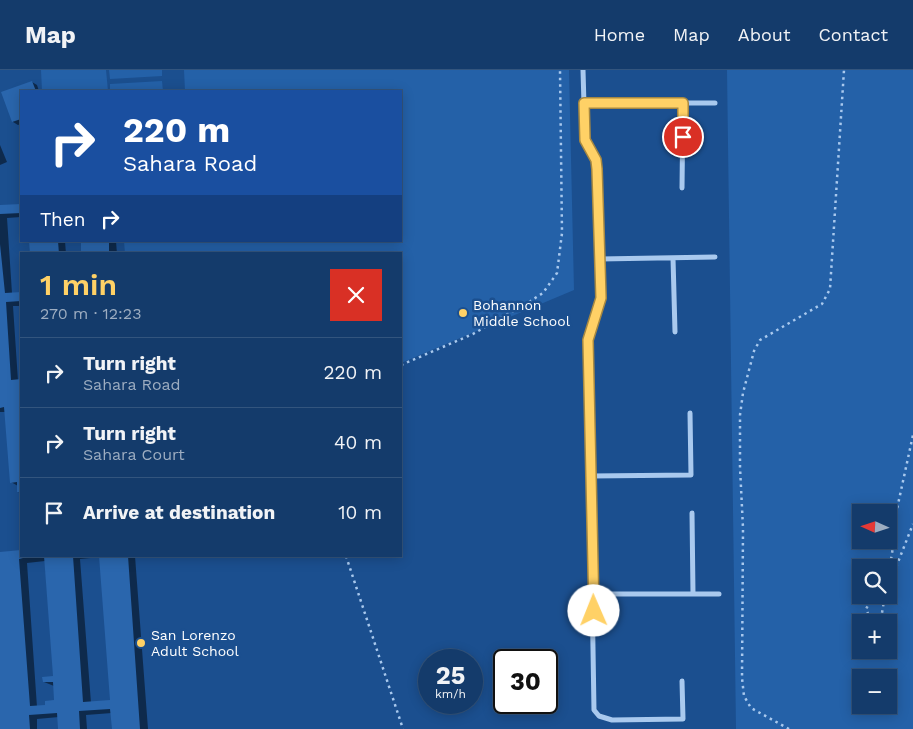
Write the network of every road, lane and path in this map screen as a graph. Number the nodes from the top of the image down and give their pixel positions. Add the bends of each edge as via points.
1 (560, 70) edge
2 (583, 70) edge
3 (844, 70) edge
4 (584, 103) junction
5 (683, 103) junction
6 (715, 103) dead end
7 (682, 188) dead end
8 (715, 257) dead end
9 (673, 258) junction
10 (600, 259) junction
11 (675, 332) dead end
12 (402, 365) edge
13 (690, 413) dead end
14 (913, 435) edge
15 (591, 476) junction
16 (692, 513) dead end
17 (913, 524) edge
18 (346, 557) edge
19 (891, 559) edge
20 (897, 565) edge
21 (594, 594) junction
22 (693, 594) junction
23 (719, 594) dead end
24 (869, 604) edge
25 (884, 604) edge
26 (682, 681) dead end
27 (403, 729) edge
28 (790, 729) edge

1 - 12 path via 562,233 557,273 543,292 529,302 473,334
2 - 4 street
3 - 28 path via 830,289 822,304 760,340 754,351 740,414 744,696 751,708
4 - 5 street
4 - 10 street via 585,140 596,160 597,169
5 - 6 street
5 - 7 street
8 - 9 street
9 - 10 street
9 - 11 street
10 - 15 street via 601,298 588,340
13 - 15 street via 691,475
14 - 19 path via 892,532
15 - 21 street
16 - 22 street
17 - 20 path
18 - 27 path
21 - 22 street
21 - 26 street via 594,710 599,716 612,720 683,719
22 - 23 street
24 - 25 path via 866,609 874,618 882,613

